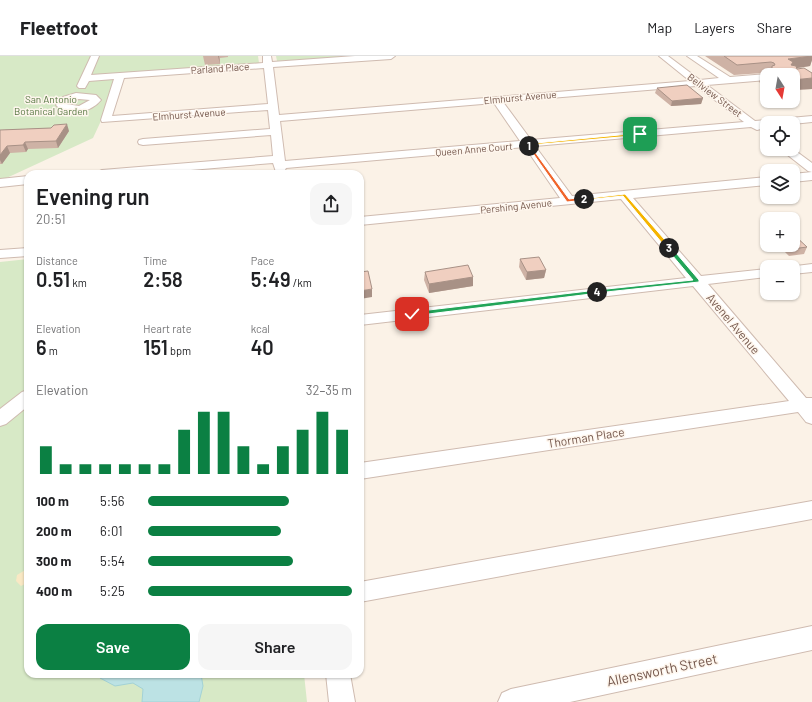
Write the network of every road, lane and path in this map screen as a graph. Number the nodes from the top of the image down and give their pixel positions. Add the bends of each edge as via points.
1 (95, 56) edge
2 (391, 56) edge
3 (663, 56) edge
4 (691, 56) edge
5 (267, 60) edge
6 (120, 75) junction
7 (103, 76) junction
8 (86, 78) junction
9 (760, 78) edge
10 (728, 80) junction
11 (698, 82) junction
12 (79, 96) junction
13 (94, 97) junction
14 (496, 99) junction
15 (272, 107) junction
16 (274, 118) junction
17 (812, 119) edge
18 (753, 124) junction
19 (760, 129) edge
20 (275, 132) junction
21 (143, 142) dead end
22 (528, 144) junction
23 (795, 156) edge
24 (279, 166) edge
25 (812, 169) edge
26 (190, 170) edge
27 (812, 176) edge
28 (800, 177) edge
29 (24, 180) edge
30 (760, 182) edge
31 (0, 183) edge
32 (624, 195) junction
33 (568, 200) junction
34 (364, 221) edge
35 (24, 252) edge
36 (0, 254) edge
37 (812, 268) edge
38 (800, 269) edge
39 (760, 274) edge
40 (697, 281) junction
41 (364, 320) edge
42 (24, 399) edge
43 (808, 409) edge
44 (0, 419) edge
45 (364, 471) edge
46 (812, 510) edge
47 (364, 591) edge
48 (812, 638) edge
49 (339, 678) edge
50 (342, 702) edge
51 (511, 702) edge

1 - 8 street
2 - 5 street, Parland Place
3 - 11 street, Bellview Street
4 - 10 street
5 - 6 street, Parland Place
5 - 15 street
6 - 7 street, Parland Place
6 - 15 street, Elmhurst Avenue via 106,120
7 - 8 street, Parland Place
7 - 13 street
8 - 12 street
9 - 10 street, Elmhurst Avenue
10 - 11 street, Elmhurst Avenue
11 - 14 street, Elmhurst Avenue
11 - 18 street, Bellview Street
12 - 13 street
12 - 13 street via 64,100 61,105 70,108 87,106 95,103
14 - 16 street, Elmhurst Avenue
14 - 22 street
15 - 16 street
16 - 20 street
17 - 18 street, Queen Anne Court
18 - 19 street, Bellview Street
18 - 22 street, Queen Anne Court
20 - 21 street
20 - 24 street
22 - 24 street, Queen Anne Court
22 - 33 street
23 - 25 street
24 - 26 street, Queen Anne Court
27 - 28 street
29 - 31 street
30 - 32 street, Pershing Avenue
32 - 33 street, Pershing Avenue
32 - 40 street, Avenel Avenue
33 - 34 street, Pershing Avenue
35 - 36 street
37 - 38 street
39 - 40 street
40 - 41 street
40 - 43 street, Avenel Avenue
42 - 44 street
43 - 45 street, Thorman Place
46 - 47 street
48 - 51 street, Allensworth Street
49 - 50 street

